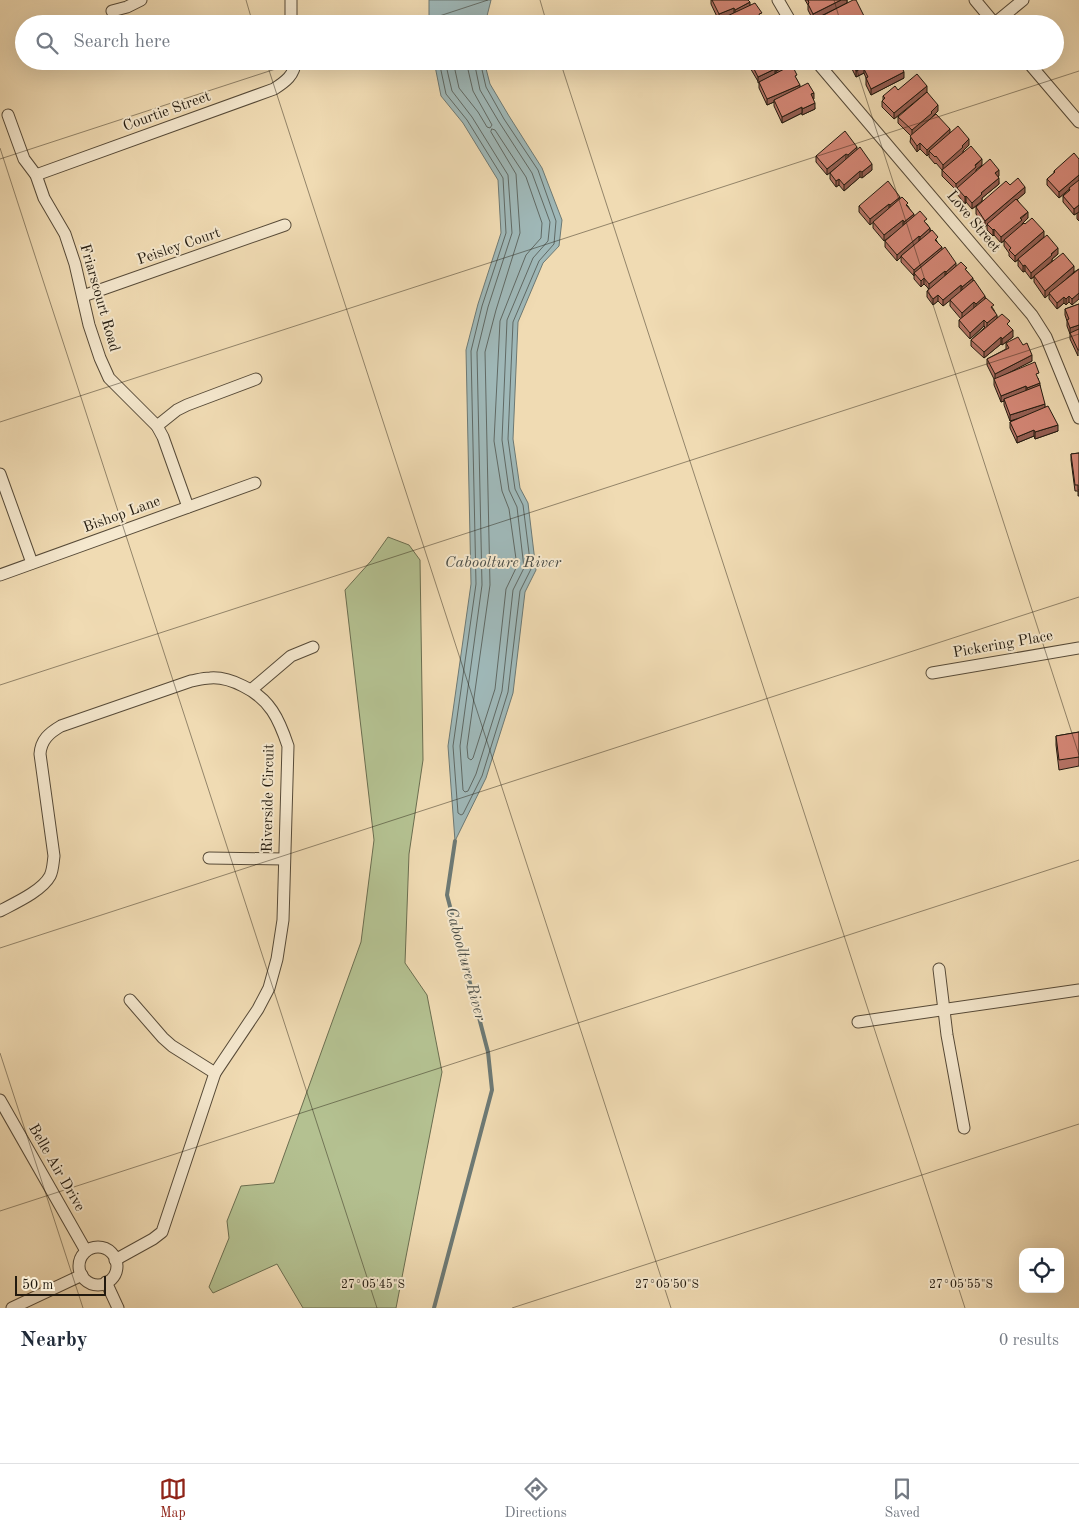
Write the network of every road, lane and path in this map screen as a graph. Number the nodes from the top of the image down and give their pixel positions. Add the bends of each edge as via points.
1 (141, 0) edge
2 (291, 0) edge
3 (778, 0) edge
4 (975, 0) edge
5 (1023, 0) edge
6 (112, 11) dead end
7 (292, 15) edge
8 (787, 15) edge
9 (988, 15) edge
10 (1006, 15) edge
11 (293, 70) edge
12 (824, 70) edge
13 (1035, 70) edge
14 (8, 115) dead end
15 (1079, 122) edge
16 (36, 175) junction
17 (285, 225) dead end
18 (83, 296) junction
19 (256, 379) dead end
20 (1079, 418) edge
21 (157, 426) junction
22 (0, 474) edge
23 (255, 483) dead end
24 (188, 506) junction
25 (32, 563) junction
26 (0, 575) edge
27 (312, 647) dead end
28 (1079, 648) edge
29 (932, 673) dead end
30 (251, 690) junction
31 (209, 858) dead end
32 (284, 859) junction
33 (0, 911) edge
34 (938, 969) dead end
35 (1079, 990) edge
36 (130, 1000) dead end
37 (944, 1010) junction
38 (858, 1022) dead end
39 (215, 1073) junction
40 (0, 1100) edge
41 (964, 1128) dead end
42 (86, 1251) junction
43 (115, 1260) junction
44 (82, 1275) junction
45 (106, 1282) junction
46 (12, 1308) edge
47 (118, 1308) edge

1 - 6 street
2 - 7 street
3 - 8 street
4 - 9 street
5 - 10 street
11 - 16 street, Courtie Street via 285,82 274,89
12 - 20 street, Love Street via 1032,315 1046,337
13 - 15 street
14 - 16 street, Friarscourt Road via 24,159
16 - 18 street, Friarscourt Road via 44,198 65,234
17 - 18 street, Peisley Court
18 - 21 street, Friarscourt Road via 89,325 108,378
19 - 21 street via 187,405
21 - 24 street, Friarscourt Road
22 - 25 street
23 - 24 street, Bishop Lane
24 - 25 street, Bishop Lane
25 - 26 street, Bishop Lane
27 - 30 street via 291,656
28 - 29 street, Pickering Place
30 - 32 street, Riverside Circuit via 273,712 288,746
30 - 33 street, Riverside Circuit via 221,678 209,678 51,731 40,746 40,754 53,868 44,884
31 - 32 street
32 - 39 street, Riverside Circuit via 282,920 269,988
34 - 37 street
35 - 37 street
36 - 39 street via 172,1046
37 - 38 street
37 - 41 street
39 - 43 street, Riverside Circuit via 162,1232
40 - 42 street, Belle Air Drive
42 - 43 street via 101,1247 110,1251
42 - 44 street via 79,1262
43 - 45 street via 115,1273
44 - 45 street via 91,1283
44 - 46 street
45 - 47 street

